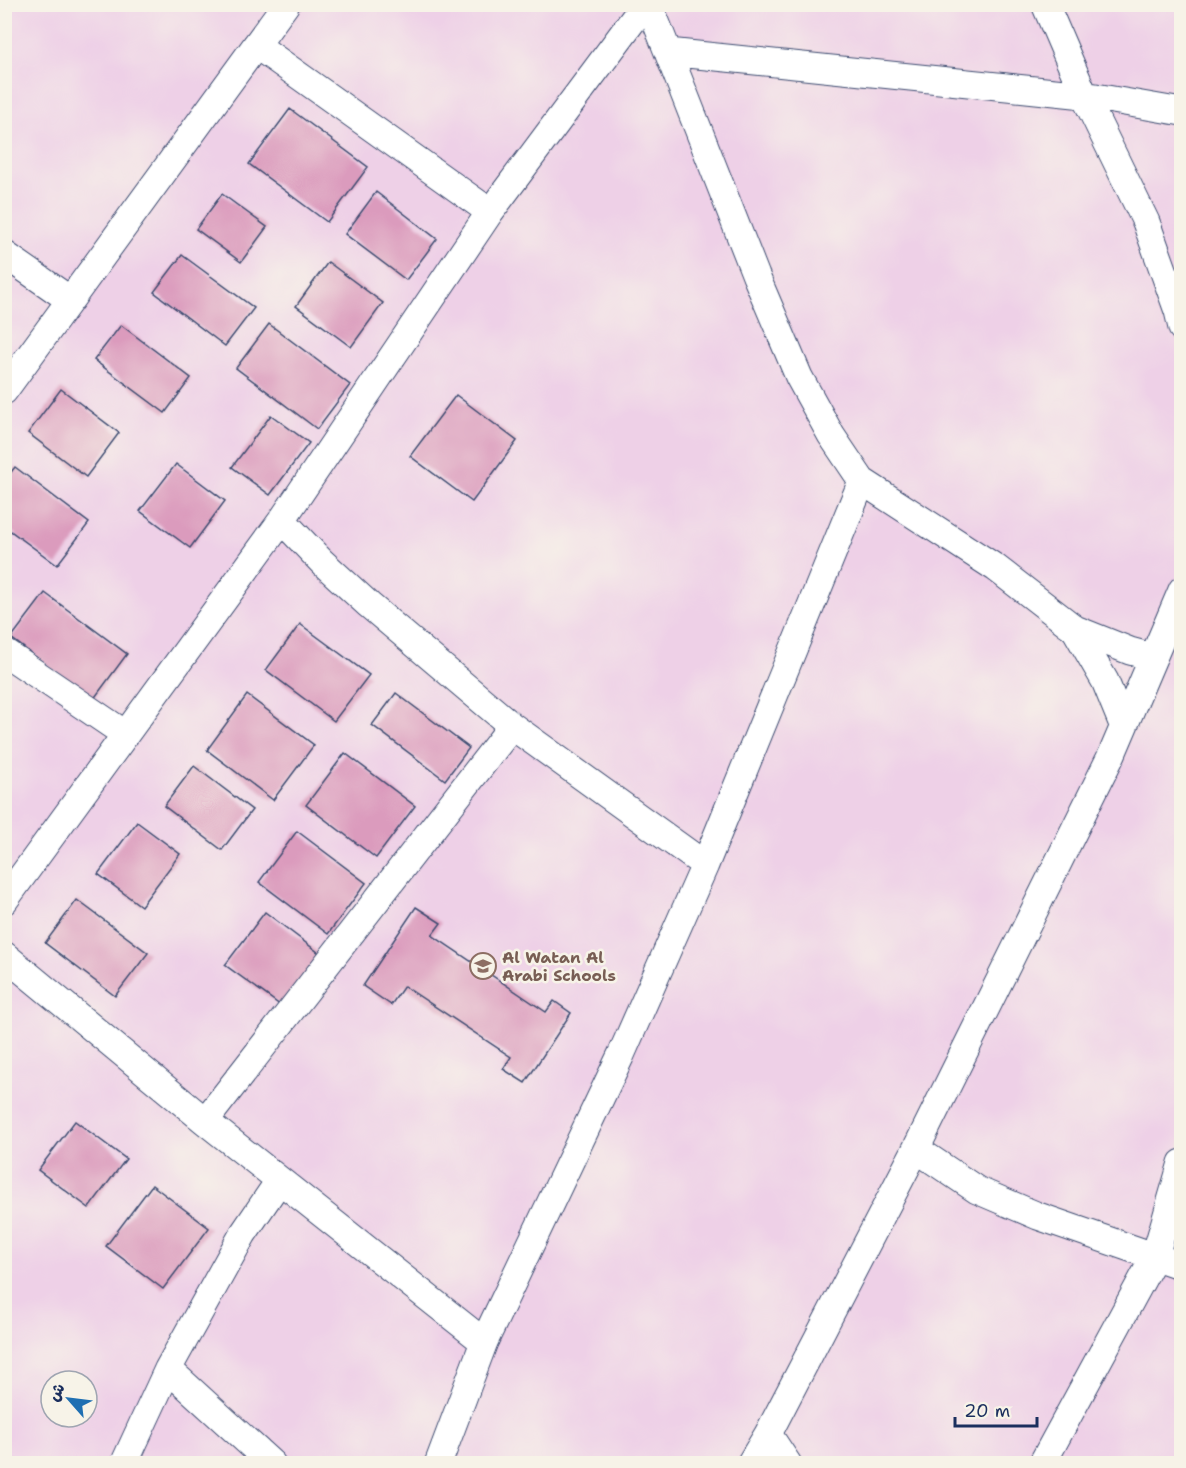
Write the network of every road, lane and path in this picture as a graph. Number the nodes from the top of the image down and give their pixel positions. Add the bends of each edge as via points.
1 (286, 4) edge
2 (647, 4) edge
3 (1045, 4) edge
4 (256, 45) junction
5 (668, 52) junction
6 (1084, 95) junction
7 (1182, 112) edge
8 (490, 212) junction
9 (4, 255) edge
10 (70, 300) junction
11 (1182, 328) edge
12 (4, 391) edge
13 (862, 481) junction
14 (282, 520) junction
15 (1182, 590) edge
16 (1075, 629) junction
17 (4, 652) edge
18 (1152, 657) junction
19 (1123, 725) junction
20 (512, 726) junction
21 (125, 734) junction
22 (705, 865) junction
23 (4, 901) edge
24 (4, 955) edge
25 (205, 1121) junction
26 (916, 1149) junction
27 (1182, 1163) edge
28 (279, 1181) junction
29 (1155, 1256) junction
30 (1182, 1266) edge
31 (484, 1342) junction
32 (168, 1369) junction
33 (768, 1434) junction
34 (124, 1464) edge
35 (272, 1464) edge
36 (438, 1464) edge
37 (750, 1464) edge
38 (788, 1464) edge
39 (1042, 1464) edge

1 - 4 street
2 - 5 street
2 - 8 street
3 - 6 street
4 - 8 street
4 - 10 street
5 - 6 street
5 - 13 street via 799,377
6 - 7 street
6 - 11 street via 1146,222
8 - 14 street
9 - 10 street
10 - 12 street
13 - 16 street via 996,568
13 - 22 street
14 - 20 street via 369,605
14 - 21 street
15 - 18 street
16 - 18 street
16 - 19 street via 1105,681
17 - 21 street
18 - 19 street
19 - 26 street
20 - 22 street
20 - 25 street
21 - 23 street
22 - 31 street via 621,1054
24 - 25 street
25 - 28 street
26 - 29 street via 977,1190 1038,1216
26 - 33 street
27 - 29 street
28 - 31 street
28 - 32 street via 243,1234
29 - 30 street
29 - 39 street
31 - 36 street
32 - 34 street
32 - 35 street
33 - 37 street
33 - 38 street

